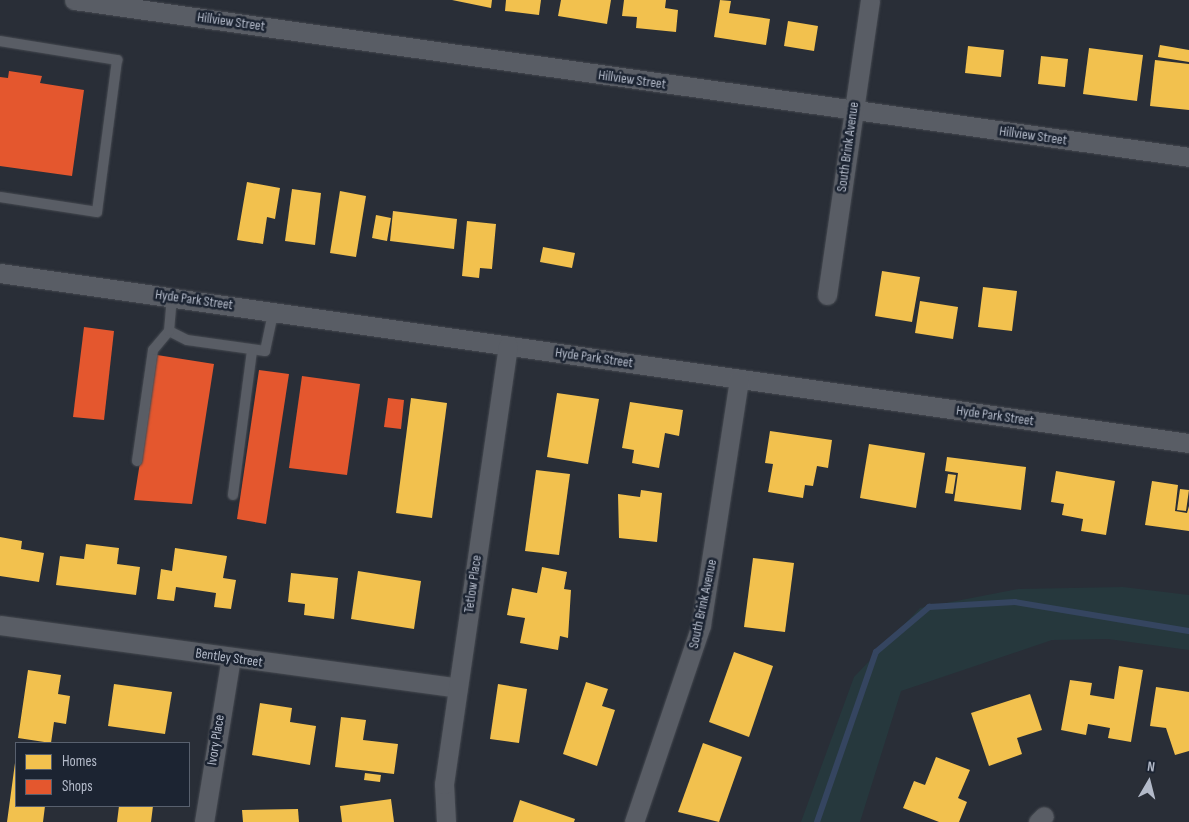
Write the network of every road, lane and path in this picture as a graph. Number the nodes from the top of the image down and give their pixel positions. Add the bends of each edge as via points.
1 (74, 0) edge
2 (870, 0) edge
3 (0, 41) edge
4 (853, 111) junction
5 (1189, 157) edge
6 (0, 196) edge
7 (0, 273) edge
8 (827, 295) dead end
9 (172, 297) junction
10 (273, 312) junction
11 (168, 331) junction
12 (508, 346) junction
13 (252, 350) junction
14 (739, 379) junction
15 (1189, 443) edge
16 (136, 461) dead end
17 (233, 495) dead end
18 (0, 626) edge
19 (231, 658) junction
20 (458, 688) junction
21 (204, 822) edge
22 (446, 822) edge
23 (634, 822) edge

1 - 4 street, Hillview Street
2 - 4 street, South Brink Avenue
3 - 6 lane via 117,60 98,212
4 - 5 street, Hillview Street
4 - 8 street, South Brink Avenue
7 - 9 street, Hyde Park Street
9 - 10 street, Hyde Park Street
9 - 11 lane
10 - 12 street, Hyde Park Street
10 - 13 lane via 265,352
11 - 13 lane via 186,340
11 - 16 lane via 153,350
12 - 14 street, Hyde Park Street
12 - 20 street, Tetlow Place
13 - 17 lane
14 - 15 street, Hyde Park Street
14 - 23 street, South Brink Avenue via 701,625
18 - 19 street, Bentley Street
19 - 20 street, Bentley Street
19 - 21 street, Ivory Place
20 - 22 street, Tetlow Place via 444,784

